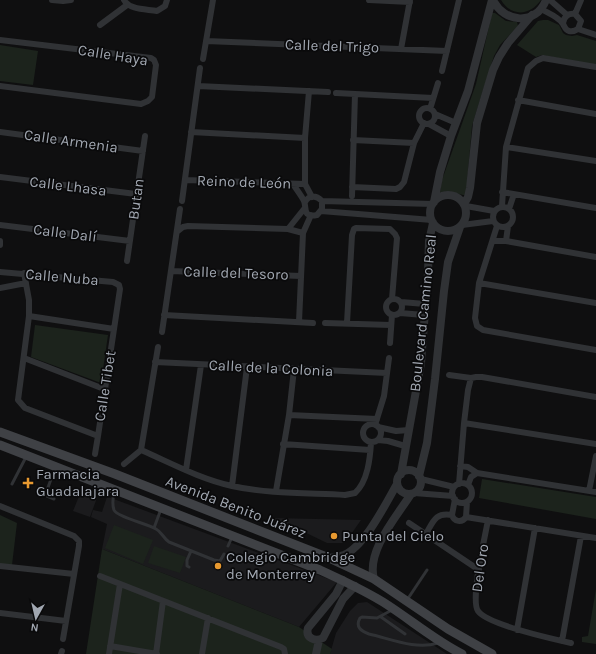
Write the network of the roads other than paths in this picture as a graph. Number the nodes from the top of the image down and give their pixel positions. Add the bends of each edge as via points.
1 (52, 0) edge
2 (71, 0) edge
3 (212, 0) edge
4 (369, 0) edge
5 (459, 0) edge
6 (492, 0) edge
7 (546, 0) edge
8 (550, 0) edge
9 (581, 0) edge
10 (166, 1) edge
11 (410, 1) edge
12 (126, 2) edge
13 (541, 9) junction
14 (576, 14) junction
15 (567, 15) junction
16 (532, 16) junction
17 (563, 23) junction
18 (100, 25) dead end
19 (578, 28) junction
20 (596, 35) edge
21 (0, 40) edge
22 (206, 41) junction
23 (401, 49) junction
24 (447, 51) junction
25 (203, 59) dead end
26 (200, 68) dead end
27 (596, 68) edge
28 (442, 71) dead end
29 (438, 83) dead end
30 (0, 86) edge
31 (198, 86) junction
32 (309, 91) junction
33 (328, 92) dead end
34 (336, 93) dead end
35 (355, 94) junction
36 (433, 98) junction
37 (518, 100) junction
38 (430, 109) junction
39 (435, 114) junction
40 (596, 114) edge
41 (456, 123) junction
42 (427, 124) junction
43 (0, 132) edge
44 (191, 132) junction
45 (145, 136) dead end
46 (451, 136) junction
47 (305, 138) junction
48 (353, 140) junction
49 (414, 143) junction
50 (506, 147) junction
51 (143, 151) junction
52 (596, 161) edge
53 (0, 177) edge
54 (185, 180) junction
55 (293, 184) junction
56 (305, 184) junction
57 (352, 187) junction
58 (502, 192) junction
59 (136, 194) junction
60 (514, 194) junction
61 (352, 196) dead end
62 (312, 197) junction
63 (182, 201) dead end
64 (322, 202) junction
65 (433, 203) junction
66 (304, 205) junction
67 (465, 205) junction
68 (502, 206) junction
69 (596, 208) edge
70 (180, 209) dead end
71 (509, 209) junction
72 (321, 211) junction
73 (494, 211) junction
74 (311, 215) junction
75 (432, 222) junction
76 (495, 223) junction
77 (0, 225) edge
78 (461, 226) junction
79 (508, 226) junction
80 (288, 229) junction
81 (178, 231) junction
82 (303, 233) junction
83 (130, 240) junction
84 (0, 241) edge
85 (493, 241) junction
86 (506, 241) junction
87 (0, 245) edge
88 (596, 257) edge
89 (127, 261) dead end
90 (170, 271) junction
91 (0, 272) edge
92 (24, 274) junction
93 (301, 276) junction
94 (26, 283) junction
95 (478, 283) junction
96 (0, 288) edge
97 (120, 289) joint
98 (392, 299) junction
99 (401, 302) junction
100 (596, 303) edge
101 (425, 304) junction
102 (400, 313) junction
103 (164, 315) junction
104 (392, 315) junction
105 (424, 315) junction
106 (29, 316) junction
107 (299, 322) junction
108 (313, 323) dead end
109 (325, 323) dead end
110 (347, 324) junction
111 (391, 325) junction
112 (114, 328) junction
113 (162, 332) dead end
114 (390, 343) dead end
115 (158, 347) dead end
116 (596, 350) edge
117 (24, 358) junction
118 (389, 358) dead end
119 (155, 362) junction
120 (201, 364) junction
121 (247, 367) junction
122 (294, 369) junction
123 (387, 373) junction
124 (449, 376) dead end
125 (471, 378) junction
126 (104, 389) junction
127 (596, 397) edge
128 (290, 415) junction
129 (464, 423) junction
130 (377, 424) junction
131 (408, 430) junction
132 (1, 433) edge
133 (98, 436) junction
134 (378, 440) junction
135 (371, 442) junction
136 (283, 444) junction
137 (596, 444) edge
138 (0, 445) edge
139 (405, 446) junction
140 (141, 450) junction
141 (370, 450) junction
142 (95, 454) dead end
143 (26, 456) junction
144 (596, 456) edge
145 (124, 464) dead end
146 (56, 466) junction
147 (460, 466) junction
148 (186, 470) junction
149 (477, 473) junction
150 (401, 474) junction
151 (420, 478) junction
152 (12, 484) dead end
153 (398, 484) junction
154 (468, 485) junction
155 (232, 486) junction
156 (456, 486) junction
157 (114, 489) junction
158 (276, 491) junction
159 (589, 491) junction
160 (596, 492) edge
161 (413, 494) junction
162 (454, 498) junction
163 (54, 499) dead end
164 (467, 502) junction
165 (0, 506) edge
166 (162, 508) junction
167 (452, 515) junction
168 (466, 517) junction
169 (488, 520) junction
170 (409, 523) dead end
171 (154, 528) junction
172 (534, 528) junction
173 (426, 534) junction
174 (232, 536) junction
175 (580, 536) junction
176 (596, 538) edge
177 (228, 546) dead end
178 (191, 551) junction
179 (224, 554) dead end
180 (329, 558) junction
181 (0, 566) edge
182 (189, 567) dead end
183 (427, 570) dead end
184 (479, 570) junction
185 (74, 574) junction
186 (100, 576) dead end
187 (374, 579) junction
188 (343, 580) junction
189 (120, 584) junction
190 (355, 586) junction
191 (392, 591) junction
192 (406, 600) junction
193 (163, 601) junction
194 (383, 602) junction
195 (393, 609) junction
196 (0, 613) edge
197 (381, 617) junction
198 (208, 618) junction
199 (66, 621) junction
200 (517, 630) junction
201 (405, 634) dead end
202 (63, 639) dead end
203 (319, 640) junction
204 (562, 641) junction
205 (440, 642) junction
206 (571, 643) dead end
207 (110, 646) junction
208 (108, 654) edge
209 (157, 654) edge
210 (202, 654) edge
211 (285, 654) edge
212 (316, 654) edge
213 (462, 654) edge
214 (492, 654) edge

1 - 2 street
3 - 22 street
4 - 11 street
5 - 24 street
6 - 16 street via 496,7 509,17
6 - 41 street via 468,91
7 - 13 street
8 - 15 street
9 - 14 street
10 - 12 street via 165,6 157,11 130,6
11 - 23 street
12 - 18 street
13 - 16 street
13 - 17 street
14 - 15 street
14 - 19 street via 580,21
15 - 17 street
16 - 67 street via 508,43 493,70 477,123 470,188
17 - 19 street via 570,31
19 - 20 street
21 - 30 street, Calle Haya via 151,58 156,65 152,97 148,102 141,104
22 - 23 street, Calle del Trigo
22 - 25 street
23 - 24 street, Calle del Trigo
24 - 28 street
26 - 31 street, Reino de León
27 - 37 street via 548,58 539,59 528,68
29 - 36 street
31 - 32 street
31 - 44 street, Reino de León
32 - 33 street
32 - 47 street, Reino de León
34 - 35 street
35 - 36 street
35 - 48 street
36 - 38 street
37 - 40 street
37 - 50 street
38 - 39 street
38 - 42 street via 420,112 420,120
39 - 41 street
39 - 42 street via 434,121
41 - 46 street
42 - 46 street
42 - 49 street
43 - 51 street, Calle Armenia
44 - 47 street
44 - 54 street, Reino de León
45 - 51 street, Butan
46 - 65 street
47 - 56 street, Reino de León
48 - 49 street
48 - 57 street
49 - 57 street via 404,182 400,187
50 - 52 street
50 - 58 street
51 - 59 street, Butan
53 - 59 street, Calle Lhasa
54 - 55 street, Reino de León
54 - 63 street, Reino de León
55 - 56 street, Reino de León
55 - 66 street
56 - 62 street
57 - 61 street
58 - 60 street
58 - 68 street
59 - 83 street, Butan
60 - 69 street
60 - 71 street
62 - 64 street
62 - 66 street via 306,200
64 - 65 street
64 - 72 street
65 - 67 street via 448,195 455,196
65 - 75 street via 430,212
66 - 74 street via 306,212
66 - 80 street
67 - 73 street
67 - 78 street via 466,217
68 - 71 street
68 - 73 street
70 - 81 street
71 - 79 street via 513,218
72 - 74 street via 317,215
72 - 75 street
73 - 76 street via 492,218
74 - 82 street
75 - 78 street via 443,230 455,230
75 - 101 street, Boulevard Camino Real via 428,241
76 - 78 street
76 - 79 street
76 - 85 street
77 - 83 street, Calle Dalí
78 - 151 street, Boulevard Camino Real via 448,262 436,379
79 - 86 street
80 - 81 street via 188,226
80 - 82 street
81 - 90 street
82 - 93 street
83 - 89 street, Butan
84 - 87 street
85 - 86 street
85 - 95 street
86 - 88 street
90 - 93 street, Calle del Tesoro
90 - 103 street
91 - 92 street, Calle Nuba
92 - 94 street, Calle Tibet
92 - 97 street, Calle Nuba via 113,282
93 - 107 street
94 - 96 street, Calle Nuba
94 - 106 street, Calle Tibet
95 - 100 street
95 - 116 street via 475,323 479,328
97 - 112 street, Calle Tibet
98 - 99 street
98 - 104 street via 386,307
98 - 110 street via 396,234 390,229 354,229
99 - 101 street
99 - 102 street via 403,307
101 - 105 street, Boulevard Camino Real
102 - 104 street
102 - 105 street
103 - 107 street
103 - 113 street
104 - 111 street
105 - 131 street, Boulevard Camino Real via 421,363
106 - 112 street
106 - 117 street, Calle Tibet
107 - 108 street
109 - 110 street
110 - 111 street
111 - 114 street
112 - 126 street, Calle Tibet
115 - 119 street
117 - 126 street
117 - 133 street, Calle Tibet via 18,400 21,405
118 - 123 street
119 - 120 street, Calle de la Colonia
119 - 140 street
120 - 121 street, Calle de la Colonia
120 - 148 street
121 - 122 street, Calle de la Colonia
121 - 155 street
122 - 123 street, Calle de la Colonia
122 - 128 street
123 - 130 street
124 - 125 street
125 - 127 street via 476,376
125 - 129 street
126 - 133 street, Calle Tibet
128 - 130 street
128 - 136 street
129 - 137 street
129 - 147 street
130 - 131 street via 396,431
130 - 134 street via 381,435
130 - 135 street via 367,425 362,432 364,438
131 - 139 street, Boulevard Camino Real
132 - 180 main road, Avenida Benito Juárez via 115,474
133 - 142 street
134 - 135 street
134 - 139 street
135 - 141 street
136 - 141 street
136 - 158 street
138 - 143 main road, Avenida Benito Juárez
139 - 150 street, Boulevard Camino Real
140 - 145 street
140 - 148 street
141 - 158 street via 366,474 355,493 345,495
143 - 146 main road, Avenida Benito Juárez
143 - 152 lane
144 - 159 street
146 - 157 main road, Avenida Benito Juárez
146 - 163 lane via 46,492 47,496
147 - 149 street via 468,467
147 - 156 street
148 - 155 street
149 - 154 street via 471,477
149 - 159 street
150 - 151 street via 411,470
150 - 153 street
151 - 156 street
151 - 161 street via 421,486
153 - 161 street via 402,492
153 - 180 street via 355,548 344,555
154 - 156 street via 462,483
154 - 164 street via 472,494
155 - 158 street
156 - 162 street
157 - 166 main road, Avenida Benito Juárez
157 - 171 lane via 115,512
159 - 160 street
161 - 162 street
161 - 187 street via 377,549 372,565
162 - 164 street via 460,502
162 - 167 street
164 - 168 street
165 - 185 street via 74,536 79,541
166 - 171 lane
166 - 174 main road, Avenida Benito Juárez
167 - 168 street via 458,521
167 - 173 street via 442,514 437,517
168 - 169 street
169 - 172 street
169 - 184 street, Del Oro
170 - 173 street
171 - 178 lane via 169,542
172 - 175 street
172 - 200 street
173 - 184 street
174 - 177 lane
174 - 188 main road, Avenida Benito Juárez
175 - 176 street
175 - 204 street
178 - 179 lane via 217,561 222,559
178 - 182 lane via 186,563
180 - 187 main road, Avenida Benito Juárez
181 - 185 street
183 - 192 lane
184 - 200 street, Del Oro via 476,605 479,612
185 - 199 street
186 - 189 street
187 - 191 main road, Avenida Benito Juárez
188 - 190 main road, Avenida Benito Juárez
188 - 203 street via 336,594 308,628 308,637
189 - 193 street
189 - 207 street
190 - 194 main road, Avenida Benito Juárez
190 - 203 street via 343,599 323,638
191 - 192 main road, Avenida Benito Juárez
191 - 194 main road
192 - 214 main road, Avenida Benito Juárez via 448,629
193 - 198 street
193 - 209 street
194 - 195 main road, Avenida Benito Juárez
195 - 197 lane
195 - 205 main road, Avenida Benito Juárez
196 - 199 street
197 - 201 lane
197 - 205 lane via 362,617 358,623 359,628 369,634 407,643 427,646
198 - 210 street
198 - 211 street via 281,647
199 - 202 street
200 - 204 street
203 - 212 street
204 - 206 street
205 - 213 main road, Avenida Benito Juárez
207 - 208 street
207 - 209 street

